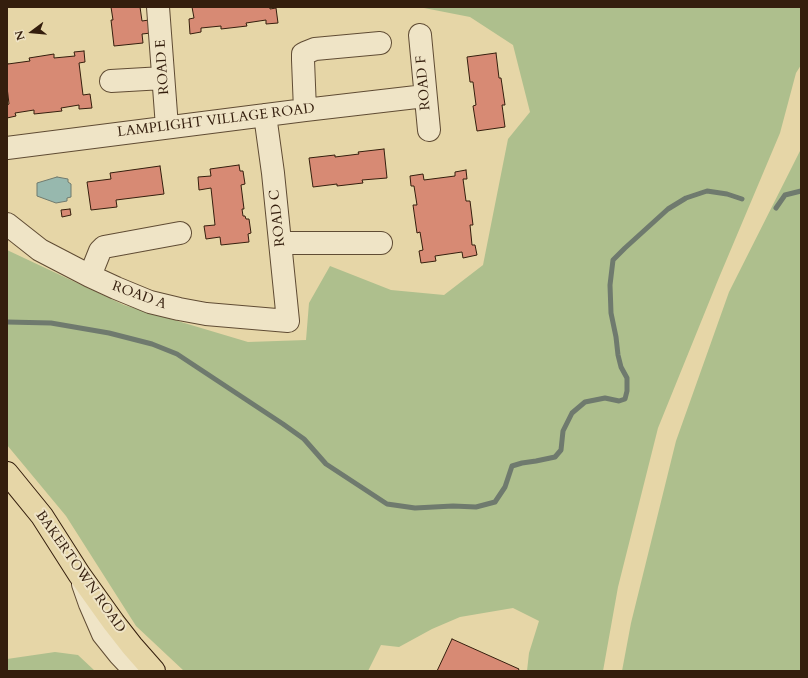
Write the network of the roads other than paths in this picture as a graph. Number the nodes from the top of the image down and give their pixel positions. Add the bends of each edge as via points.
1 (158, 7) edge
2 (420, 35) dead end
3 (380, 43) dead end
4 (163, 78) junction
5 (111, 81) dead end
6 (425, 96) junction
7 (305, 110) junction
8 (265, 115) junction
9 (167, 127) junction
10 (429, 130) dead end
11 (7, 148) edge
12 (7, 224) edge
13 (180, 233) dead end
14 (280, 243) junction
15 (381, 243) dead end
16 (90, 276) junction
17 (288, 321) joint
18 (7, 473) edge
19 (79, 574) junction
20 (135, 671) edge
21 (154, 671) edge

1 - 4 street, ROAD E
2 - 6 street, ROAD F
3 - 7 street via 315,49 303,54
4 - 5 street
4 - 9 street, ROAD E
6 - 7 street, LAMPLIGHT VILLAGE ROAD
6 - 10 street, ROAD F
7 - 8 street, LAMPLIGHT VILLAGE ROAD
8 - 9 street, LAMPLIGHT VILLAGE ROAD
8 - 14 street, ROAD C
9 - 11 street, LAMPLIGHT VILLAGE ROAD
12 - 16 street, ROAD A via 40,250
13 - 16 street via 104,247
14 - 15 street
14 - 17 street, ROAD C
16 - 17 street, ROAD A via 150,302 179,309 206,314
18 - 19 main road, BAKERTOWN ROAD via 42,516
19 - 20 street via 103,634
19 - 21 main road, BAKERTOWN ROAD via 132,646

